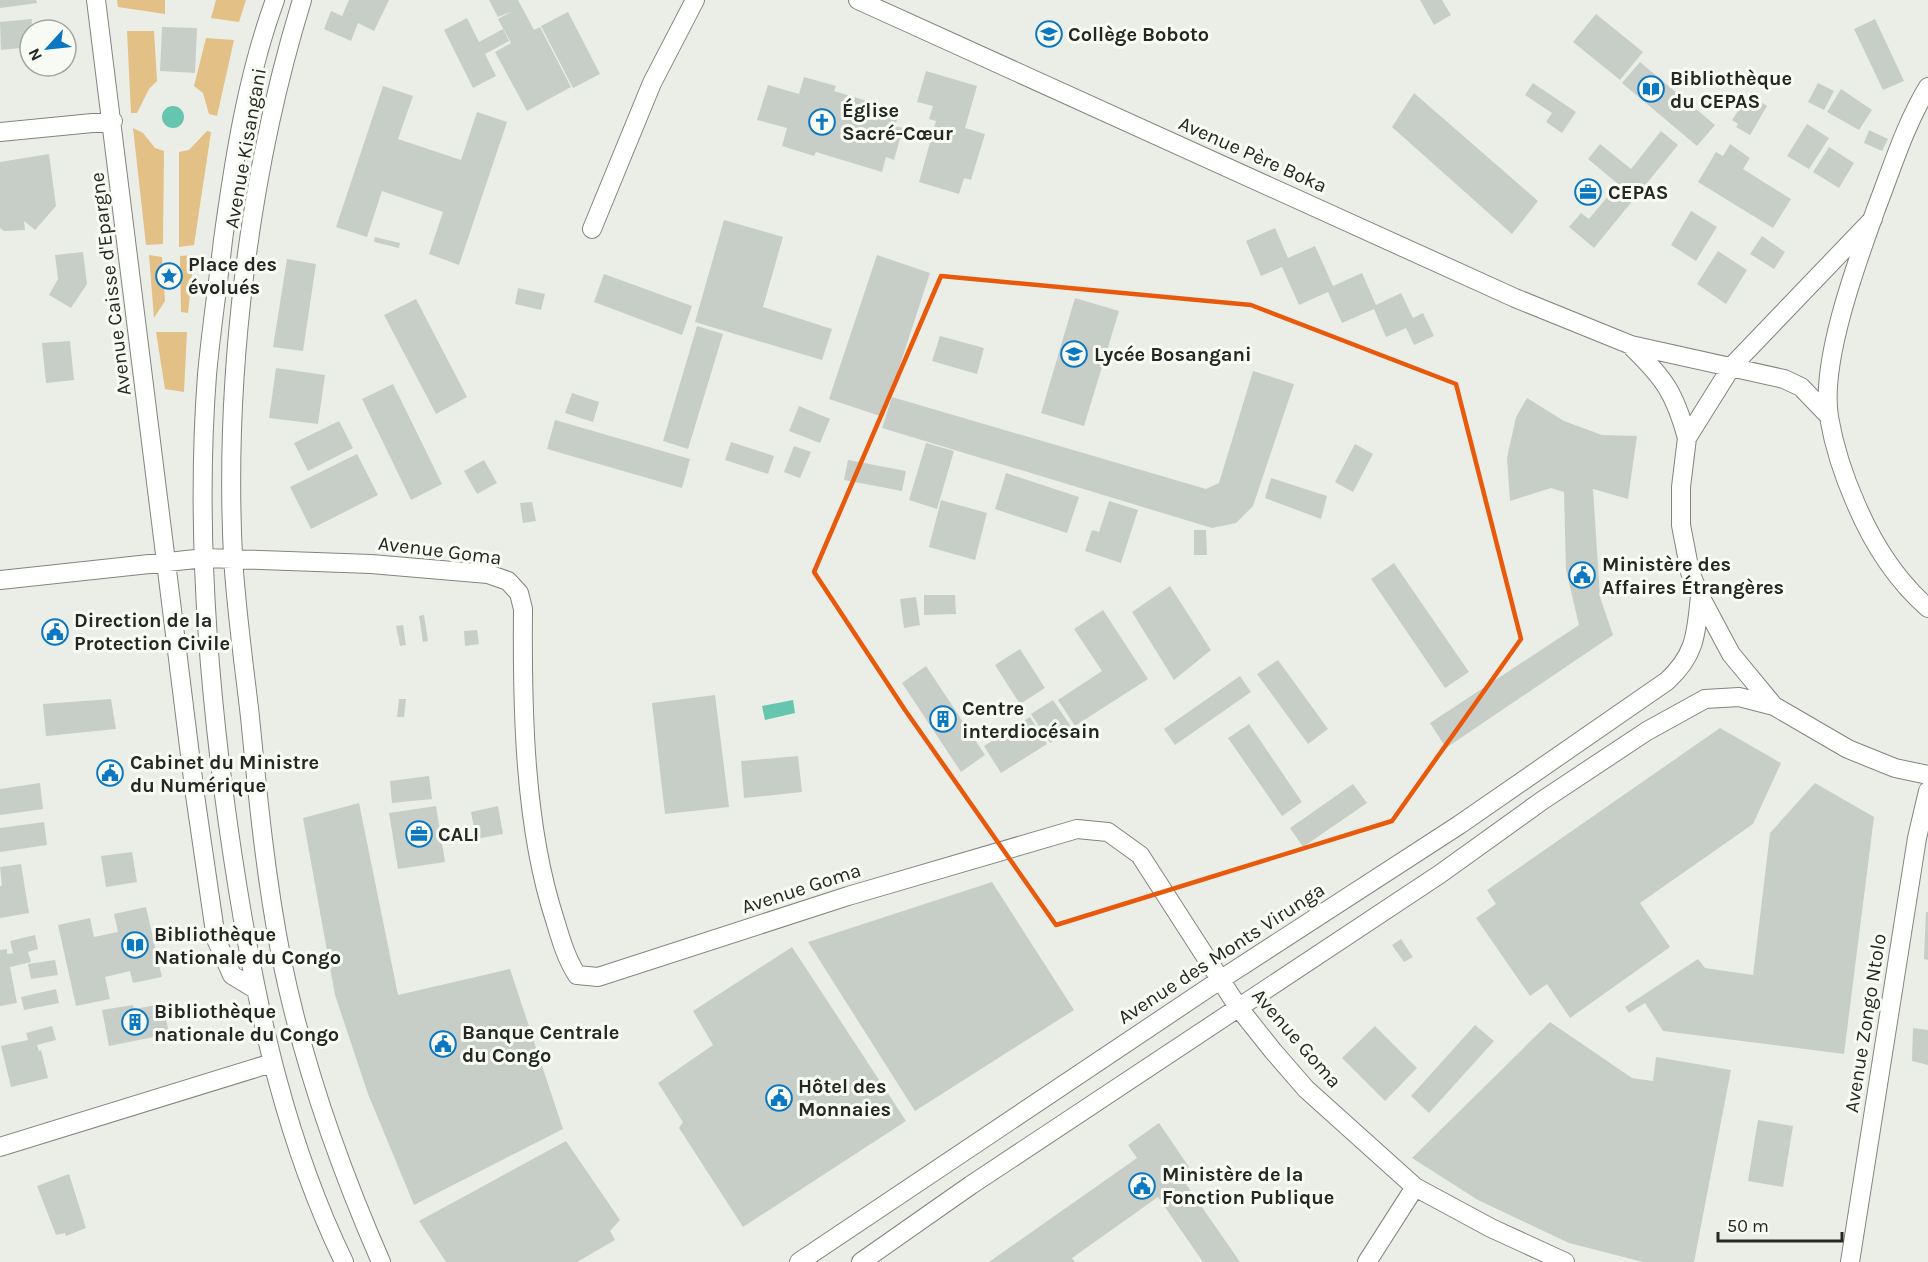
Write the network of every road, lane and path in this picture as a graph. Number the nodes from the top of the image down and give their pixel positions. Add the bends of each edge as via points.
1 (96, 0) edge
2 (275, 0) edge
3 (302, 0) edge
4 (695, 0) edge
5 (858, 0) edge
6 (1928, 87) edge
7 (113, 121) junction
8 (0, 132) edge
9 (1873, 219) junction
10 (592, 229) dead end
11 (1631, 345) junction
12 (1732, 366) junction
13 (1828, 415) junction
14 (1687, 438) junction
15 (233, 557) junction
16 (205, 558) junction
17 (167, 562) junction
18 (0, 580) edge
19 (1700, 596) junction
20 (1928, 608) edge
21 (1774, 706) junction
22 (1928, 775) edge
23 (1928, 791) edge
24 (1220, 980) junction
25 (255, 989) junction
26 (1238, 1007) junction
27 (272, 1064) junction
28 (0, 1147) edge
29 (1415, 1187) junction
30 (1559, 1261) edge
31 (344, 1262) edge
32 (381, 1262) edge
33 (799, 1262) edge
34 (861, 1262) edge
35 (1367, 1262) edge
36 (1850, 1262) edge

1 - 7 street, Avenue Caisse d'Epargne
2 - 16 street via 242,127 219,275 207,376
3 - 15 street, Avenue Kisangani via 281,69 254,212 237,355 232,447
4 - 10 street via 652,83
5 - 11 street, Avenue Père Boka via 1515,298
6 - 9 street via 1916,107
7 - 8 street
7 - 17 street, Avenue Caisse d'Epargne
9 - 12 street
9 - 13 street via 1836,334
11 - 12 street, Avenue Père Boka via 1698,362
11 - 14 street via 1662,376 1678,406
12 - 13 street, Avenue Père Boka via 1776,376 1800,387
12 - 14 street
13 - 20 street via 1849,488 1868,533 1912,594
14 - 19 street via 1681,487 1682,525 1690,572
15 - 16 street, Avenue Goma
15 - 24 street, Avenue Goma via 488,574 508,581 519,593 523,609 529,797 546,895 568,960 578,975 598,977 848,896 1077,829 1108,832 1140,855
15 - 32 street, Avenue Kisangani via 261,832 282,963 334,1141
16 - 17 street, Avenue Goma
16 - 25 street via 226,813
17 - 18 street, Avenue Goma
17 - 25 street, Avenue Caisse d'Epargne via 216,939 232,975
19 - 21 street via 1731,654
19 - 24 street, Avenue des Monts Virunga via 1690,654 1667,681 1459,825
21 - 22 street via 1848,749 1895,768
21 - 26 street via 1739,697 1705,699 1647,731
23 - 36 street, Avenue Zongo Ntolo via 1917,838
24 - 26 street, Avenue Goma
24 - 33 street, Avenue des Monts Virunga
25 - 27 street
26 - 29 street, Avenue Goma via 1306,1089
26 - 34 street
27 - 28 street
27 - 31 street via 321,1215
29 - 30 street, Avenue Goma
29 - 35 street

